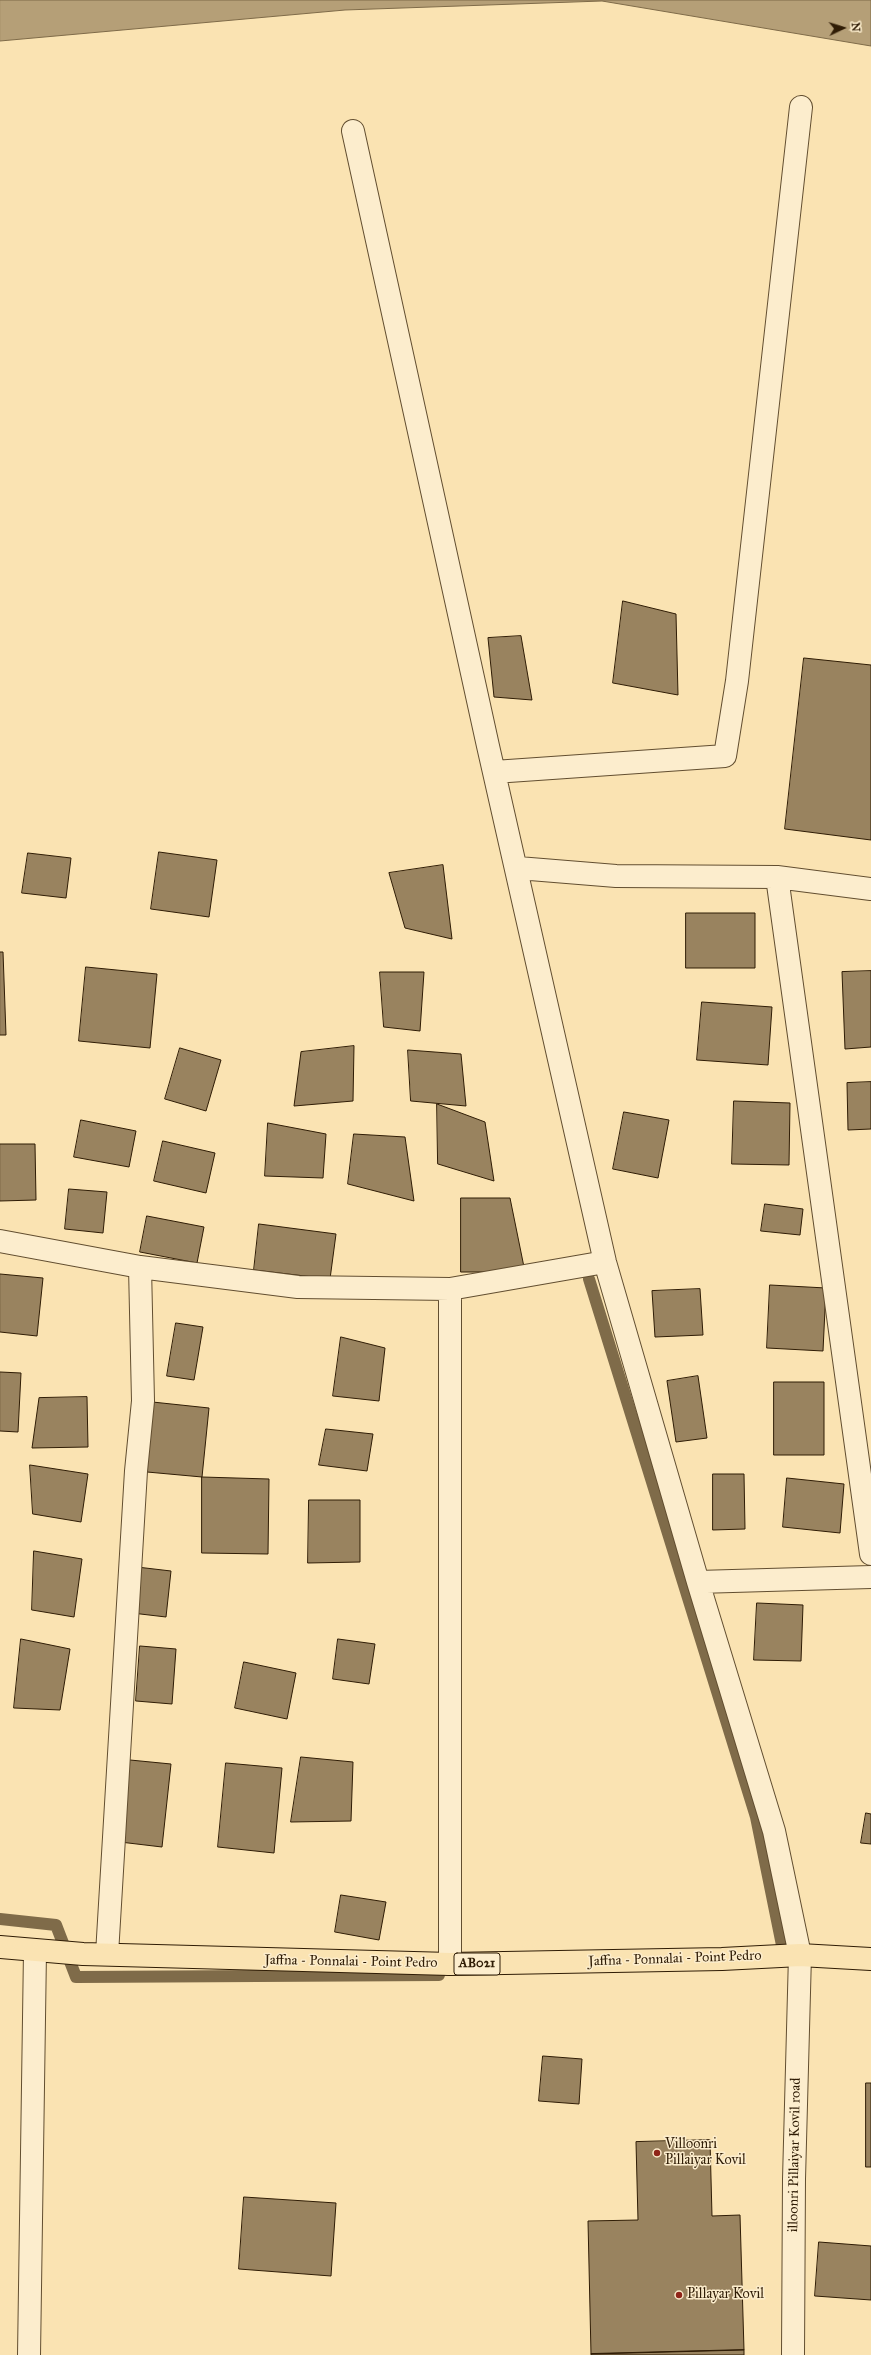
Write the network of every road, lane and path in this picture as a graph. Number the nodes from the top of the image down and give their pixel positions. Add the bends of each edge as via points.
1 (801, 107) dead end
2 (354, 131) dead end
3 (494, 772) junction
4 (518, 868) junction
5 (777, 878) junction
6 (871, 889) edge
7 (0, 1241) edge
8 (605, 1262) junction
9 (140, 1267) junction
10 (450, 1289) junction
11 (871, 1554) edge
12 (871, 1577) edge
13 (698, 1582) junction
14 (0, 1947) edge
15 (42, 1951) junction
16 (107, 1954) junction
17 (800, 1954) junction
18 (871, 1959) edge
19 (450, 1964) junction
20 (29, 2355) edge
21 (793, 2355) edge

1 - 3 street via 737,681 725,756
2 - 3 street, illoonri Pillaiyar Kovil road
3 - 4 street, illoonri Pillaiyar Kovil road
4 - 5 street via 616,876
4 - 8 street, illoonri Pillaiyar Kovil road
5 - 6 street
5 - 11 street
7 - 9 street
8 - 10 street
8 - 13 street, illoonri Pillaiyar Kovil road
9 - 10 street via 298,1287
9 - 16 street via 142,1401
10 - 19 street
12 - 13 street
13 - 17 street, illoonri Pillaiyar Kovil road via 774,1831
14 - 15 main road, Jaffna - Ponnalai - Point Pedro / AB021
15 - 16 main road, Jaffna - Ponnalai - Point Pedro / AB021
15 - 20 street
16 - 19 main road, Jaffna - Ponnalai - Point Pedro / AB021
17 - 18 main road, Jaffna - Ponnalai - Point Pedro / AB021
17 - 19 main road, Jaffna - Ponnalai - Point Pedro / AB021 via 722,1959
17 - 21 street, illoonri Pillaiyar Kovil road via 794,2179

